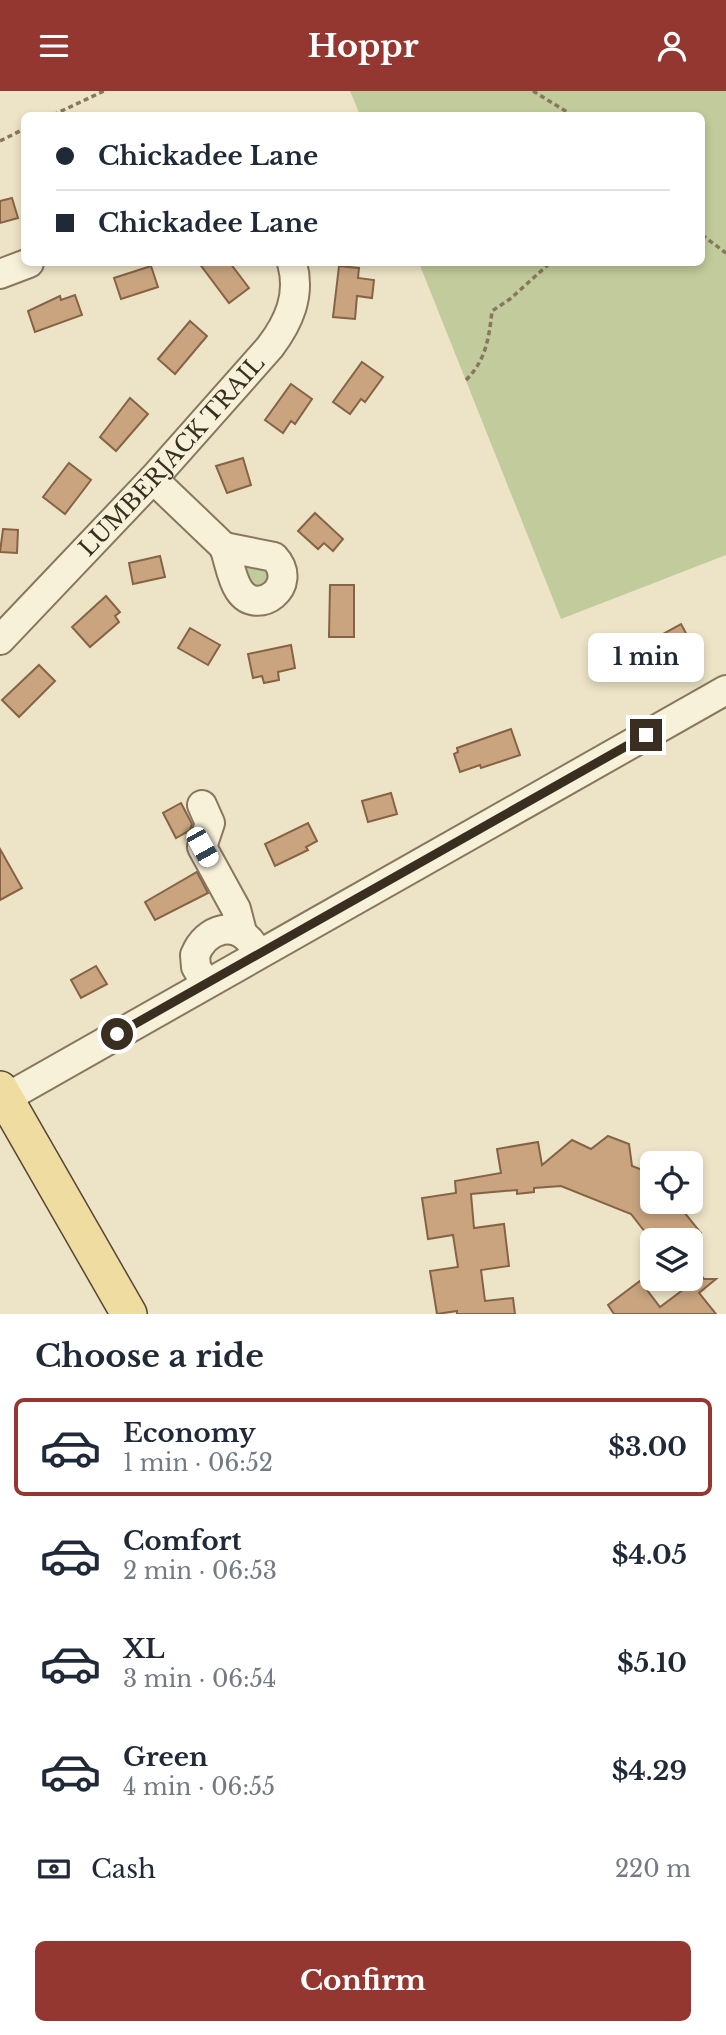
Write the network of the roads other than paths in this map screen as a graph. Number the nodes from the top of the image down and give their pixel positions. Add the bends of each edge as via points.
1 (21, 266) edge
2 (292, 266) edge
3 (0, 274) edge
4 (153, 479) junction
5 (224, 547) dead end
6 (3, 631) edge
7 (726, 690) edge
8 (202, 805) dead end
9 (242, 932) junction
10 (258, 955) junction
11 (206, 984) junction
12 (3, 1094) edge
13 (129, 1314) edge

1 - 3 street
2 - 4 street, LUMBERJACK TRAIL via 295,292 281,334
4 - 5 street
4 - 6 street, LUMBERJACK TRAIL
7 - 10 street
8 - 9 street via 210,823 202,847 236,909
9 - 10 street
9 - 11 street via 219,930 197,948 194,961
10 - 11 street
11 - 12 street
12 - 13 main road

